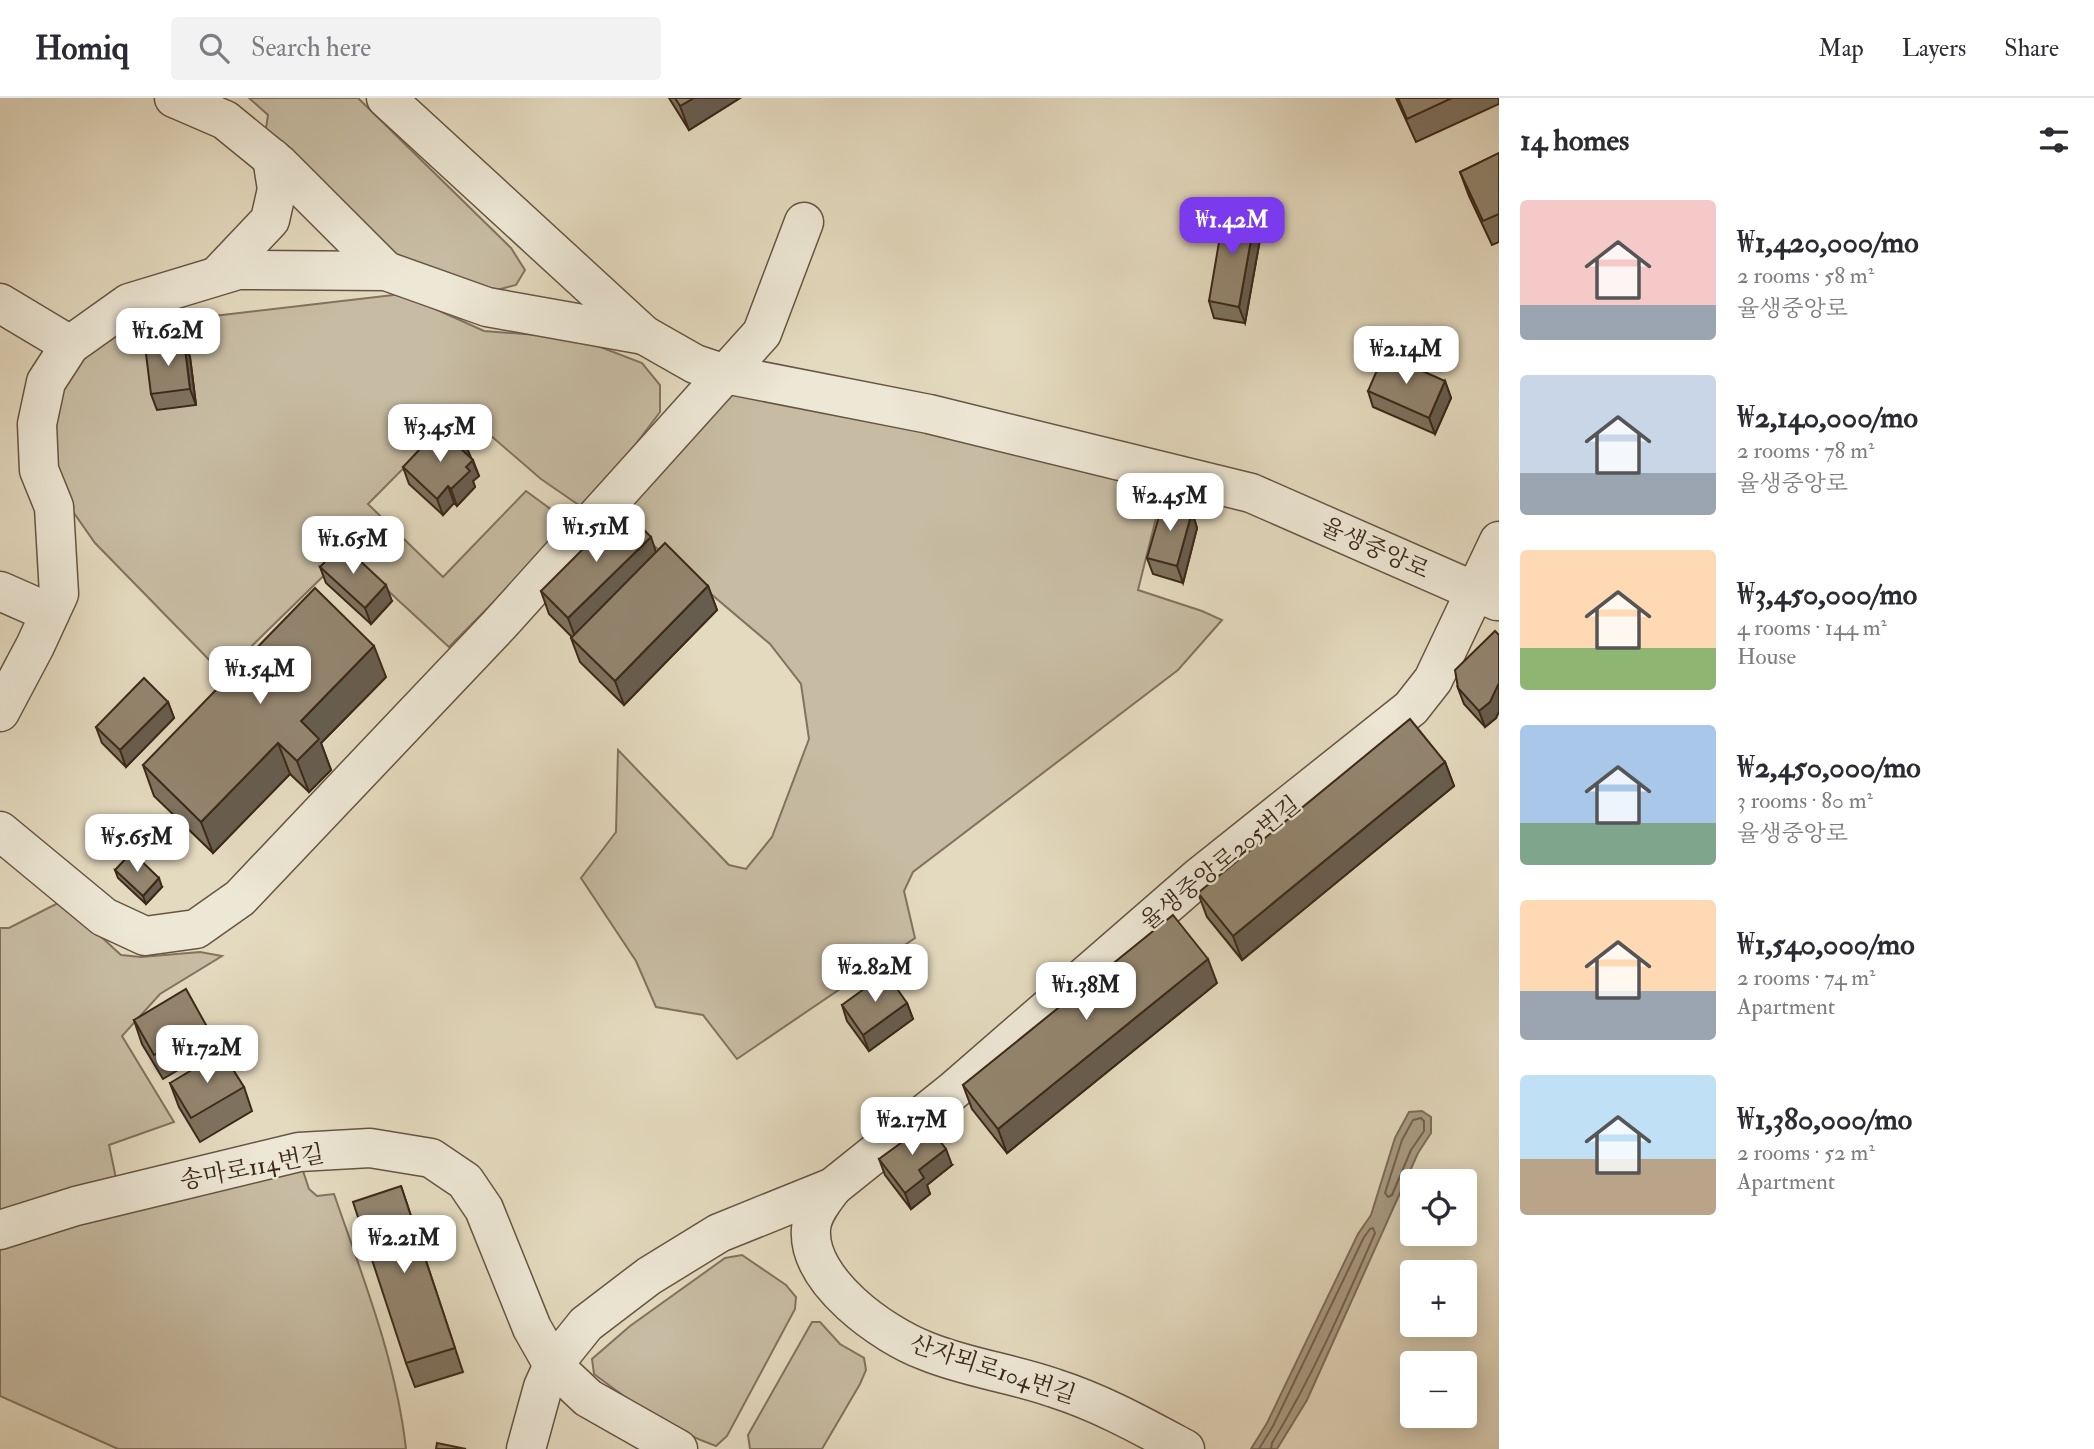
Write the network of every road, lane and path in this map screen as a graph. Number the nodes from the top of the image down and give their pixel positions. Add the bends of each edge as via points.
1 (174, 98) edge
2 (386, 98) edge
3 (272, 158) junction
4 (804, 222) dead end
5 (386, 271) junction
6 (218, 275) junction
7 (0, 303) edge
8 (644, 335) junction
9 (69, 345) junction
10 (725, 374) junction
11 (1499, 541) edge
12 (0, 591) edge
13 (1487, 597) edge
14 (50, 613) junction
15 (0, 712) edge
16 (0, 831) edge
17 (834, 1187) junction
18 (0, 1230) edge
19 (553, 1365) junction
20 (526, 1449) edge
21 (678, 1449) edge
22 (1185, 1449) edge

1 - 3 street via 225,120
2 - 8 street
3 - 5 street
3 - 6 street via 277,190 270,220
4 - 10 street via 762,332
5 - 6 street via 238,270
5 - 8 street via 487,307
6 - 9 street via 129,303
7 - 9 street
8 - 10 street, 율생중앙로 via 695,364
9 - 14 street via 46,382 37,424 39,470 54,507 59,594
10 - 13 street, 율생중앙로 via 929,414 1251,493
10 - 16 street via 499,625 240,898 196,929 145,936 104,917
11 - 13 street, 율생중앙로205번길
12 - 14 street
13 - 17 street, 율생중앙로205번길 via 1411,708 1199,877 954,1090
14 - 15 street
17 - 19 street, 율생중앙로205번길 via 719,1233 649,1276 586,1324
17 - 22 street, 산자뫼로104번길 via 817,1209 811,1228 813,1250 822,1272 865,1315 925,1351 1053,1387 1116,1412
18 - 19 street, 송마로114번길 via 76,1206 299,1152 370,1148 430,1157 464,1181 484,1209
19 - 20 street, 율생중앙로205번길
19 - 21 street via 588,1398

